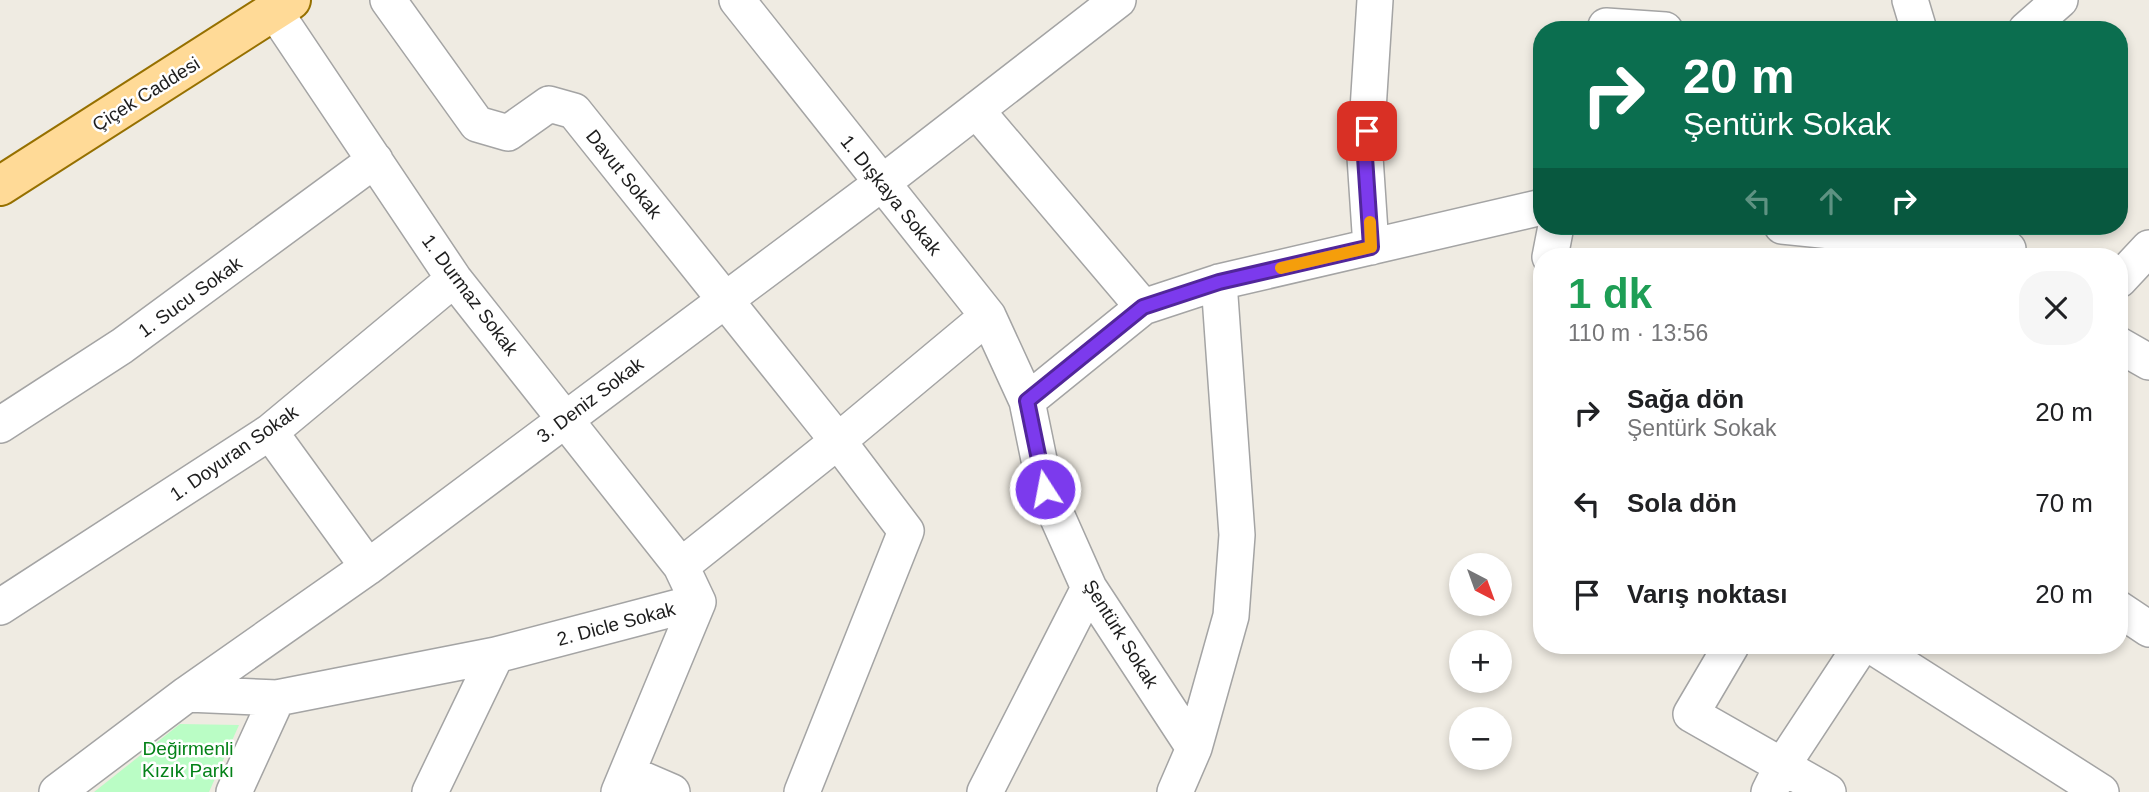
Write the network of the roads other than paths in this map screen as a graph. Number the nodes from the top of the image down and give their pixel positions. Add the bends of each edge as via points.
1 (388, 0) edge
2 (737, 0) edge
3 (1118, 0) edge
4 (1375, 0) edge
5 (1910, 0) edge
6 (2060, 0) edge
7 (283, 6) edge
8 (1916, 21) edge
9 (2036, 21) edge
10 (976, 110) junction
11 (375, 160) junction
12 (881, 183) junction
13 (0, 186) edge
14 (1533, 209) edge
15 (1894, 235) edge
16 (2006, 244) edge
17 (1371, 247) junction
18 (2149, 248) edge
19 (2128, 270) edge
20 (454, 279) junction
21 (1219, 282) junction
22 (724, 300) junction
23 (1143, 307) junction
24 (988, 316) junction
25 (2128, 350) edge
26 (2149, 362) edge
27 (1027, 401) junction
28 (566, 419) junction
29 (0, 425) edge
30 (270, 432) junction
31 (838, 441) junction
32 (681, 566) junction
33 (368, 567) junction
34 (1089, 588) junction
35 (698, 602) junction
36 (0, 607) edge
37 (2128, 615) edge
38 (2149, 629) edge
39 (1726, 654) edge
40 (1856, 654) edge
41 (1885, 654) edge
42 (496, 655) junction
43 (187, 695) junction
44 (277, 698) junction
45 (1194, 748) junction
46 (1776, 779) edge
47 (624, 782) edge
48 (57, 792) edge
49 (234, 792) edge
50 (430, 792) edge
51 (672, 792) edge
52 (802, 792) edge
53 (985, 792) edge
54 (1175, 792) edge
55 (1828, 792) edge
56 (2101, 792) edge

1 - 22 street, Davut Sokak via 477,124 508,133 549,104 574,111
2 - 12 street, 1. Dışkaya Sokak
3 - 10 street, 3. Deniz Sokak
4 - 17 street via 1365,157
5 - 8 street
6 - 9 street
7 - 11 street, 1. Durmaz Sokak
7 - 13 main road, Çiçek Caddesi
10 - 12 street, 3. Deniz Sokak
10 - 23 street
11 - 20 street, 1. Durmaz Sokak
11 - 29 street, 1. Sucu Sokak via 122,346
12 - 22 street, 3. Deniz Sokak
12 - 24 street, 1. Dışkaya Sokak
14 - 17 street
15 - 16 street
17 - 21 street
18 - 19 street
20 - 28 street, 1. Durmaz Sokak
20 - 30 street, 1. Doyuran Sokak
21 - 23 street
21 - 45 street via 1237,536 1231,616
22 - 28 street, 3. Deniz Sokak
22 - 31 street, Davut Sokak
23 - 27 street
24 - 27 street, 1. Dışkaya Sokak
24 - 31 street
25 - 26 street
27 - 34 street, Şentürk Sokak via 1045,489
28 - 32 street, 1. Durmaz Sokak
28 - 33 street, 3. Deniz Sokak
30 - 33 street
30 - 36 street, 1. Doyuran Sokak
31 - 32 street
31 - 52 street, Davut Sokak via 906,531
32 - 35 street, 2. Dicle Sokak
33 - 43 street, 3. Deniz Sokak
34 - 45 street, Şentürk Sokak
34 - 53 street
35 - 42 street, 2. Dicle Sokak
35 - 47 street
37 - 38 street
39 - 46 street via 1690,714
40 - 46 street
41 - 56 street
42 - 44 street, 2. Dicle Sokak
42 - 50 street
43 - 44 street, 2. Dicle Sokak
43 - 48 street, 3. Deniz Sokak
44 - 49 street
45 - 54 street
46 - 55 street
47 - 51 street

